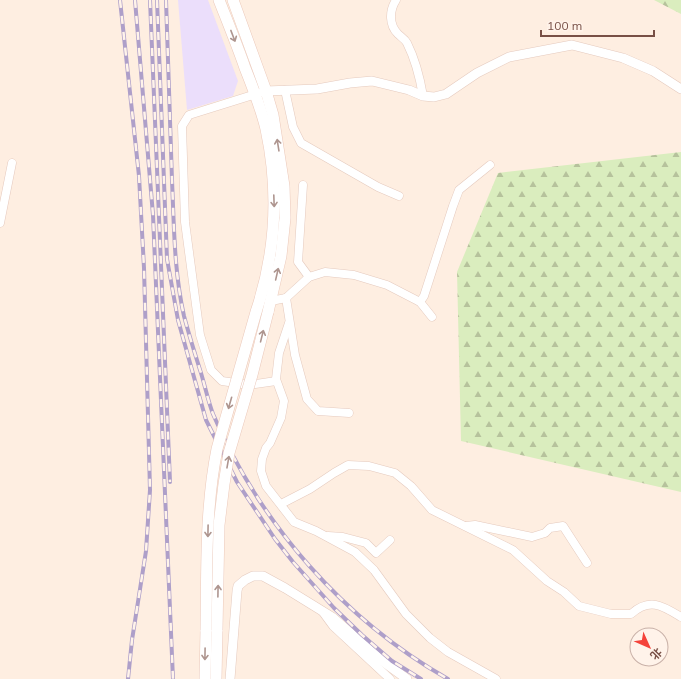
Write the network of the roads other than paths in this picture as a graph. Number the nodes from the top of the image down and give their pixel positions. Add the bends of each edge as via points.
1 (219, 0) edge
2 (233, 0) edge
3 (396, 0) edge
4 (681, 89) edge
5 (285, 90) junction
6 (261, 92) junction
7 (423, 96) junction
8 (12, 164) dead end
9 (490, 165) dead end
10 (302, 186) dead end
11 (399, 196) dead end
12 (0, 223) edge
13 (309, 277) junction
14 (286, 298) junction
15 (271, 301) junction
16 (420, 302) junction
17 (432, 317) dead end
18 (289, 323) junction
19 (276, 380) junction
20 (349, 413) dead end
21 (281, 504) junction
22 (464, 526) junction
23 (325, 536) junction
24 (390, 540) dead end
25 (587, 563) dead end
26 (321, 611) junction
27 (681, 617) edge
28 (211, 630) junction
29 (205, 679) edge
30 (216, 679) edge
31 (230, 679) edge
32 (390, 679) edge
33 (407, 679) edge
34 (496, 679) edge

1 -> 6 main road
2 - 6 main road
3 - 7 street via 392,10 392,25 406,41 421,80
4 - 7 street via 653,71 623,58 572,44 509,57 477,73 446,94
5 - 6 street
5 - 7 street via 317,89 372,81
5 - 11 street via 292,127 302,143 378,187
15 -> 6 main road via 281,256 285,218 284,186 273,115
6 - 19 street via 189,115 182,126 185,222 200,335 211,370 222,381 249,385
6 -> 28 main road, bridge via 272,163 273,239 264,287 214,464 209,510
8 - 12 street
9 - 16 street via 459,190
10 - 13 street via 298,262
13 - 14 street
13 - 16 street via 325,272 354,275 387,285
14 - 15 street
14 - 18 street
28 -> 15 main road, bridge via 219,525 229,453
16 - 17 street
18 - 19 street via 279,353
18 - 20 street via 307,399 318,411
19 - 21 street via 284,401 281,418 262,459 261,471 266,486
21 - 22 street via 310,490 348,466 369,466 395,473 411,486 432,510
21 - 23 street via 294,522
22 - 25 street via 475,525 532,538 550,528 563,526
22 - 27 street via 513,550 580,606 611,614 631,614 639,606 649,604 660,606
23 - 24 street via 343,537 366,543 376,553
23 - 34 street via 355,552 374,570 406,614 430,638 448,652
26 - 31 street via 263,576 253,576 245,580 238,586 236,595
26 - 32 street via 333,626
26 - 33 street
28 -> 29 main road
28 - 30 main road

